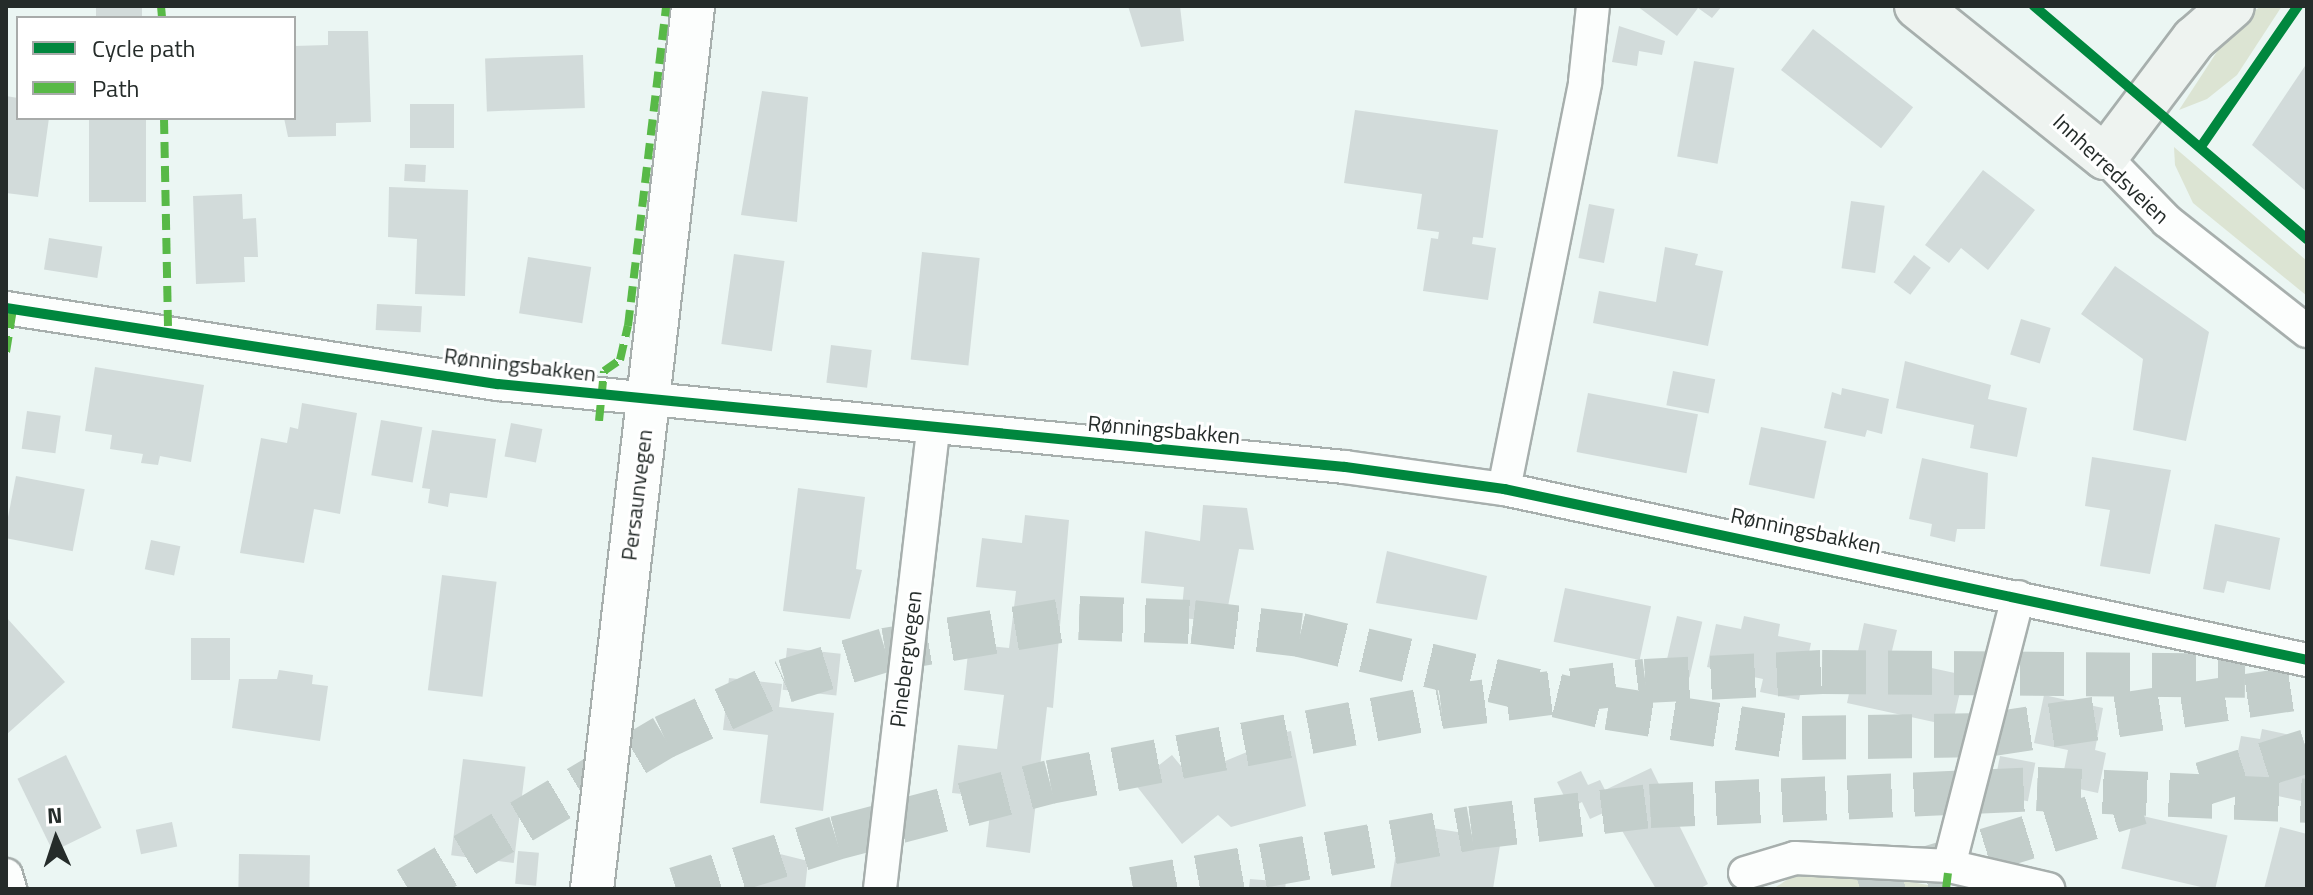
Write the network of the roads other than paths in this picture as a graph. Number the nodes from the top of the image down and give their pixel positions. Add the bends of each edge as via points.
1 (693, 6) edge
2 (1593, 6) edge
3 (1917, 6) edge
4 (2232, 6) edge
5 (2199, 23) edge
6 (2105, 157) junction
7 (6, 308) edge
8 (2307, 331) edge
9 (648, 401) junction
10 (933, 428) junction
11 (1504, 489) junction
12 (2018, 597) junction
13 (2307, 660) edge
14 (1949, 866) junction
15 (1745, 873) dead end
16 (6, 875) edge
17 (10, 889) edge
18 (592, 889) edge
19 (880, 889) edge
20 (2048, 889) edge

1 - 9 street, Persaunvegen
2 - 11 street via 1585,82
3 - 6 main road, Innherredsveien
4 - 5 main road
5 - 6 main road
6 - 8 street, Innherredsveien via 2167,221
7 - 9 street, Rønningsbakken
9 - 10 street, Rønningsbakken
9 - 18 street, Persaunvegen
10 - 11 street, Rønningsbakken via 1345,467
10 - 19 street, Pinebergvegen
11 - 12 street, Rønningsbakken
12 - 13 street, Rønningsbakken
12 - 14 street
14 - 15 street via 1795,858
14 - 20 street
16 - 17 street

